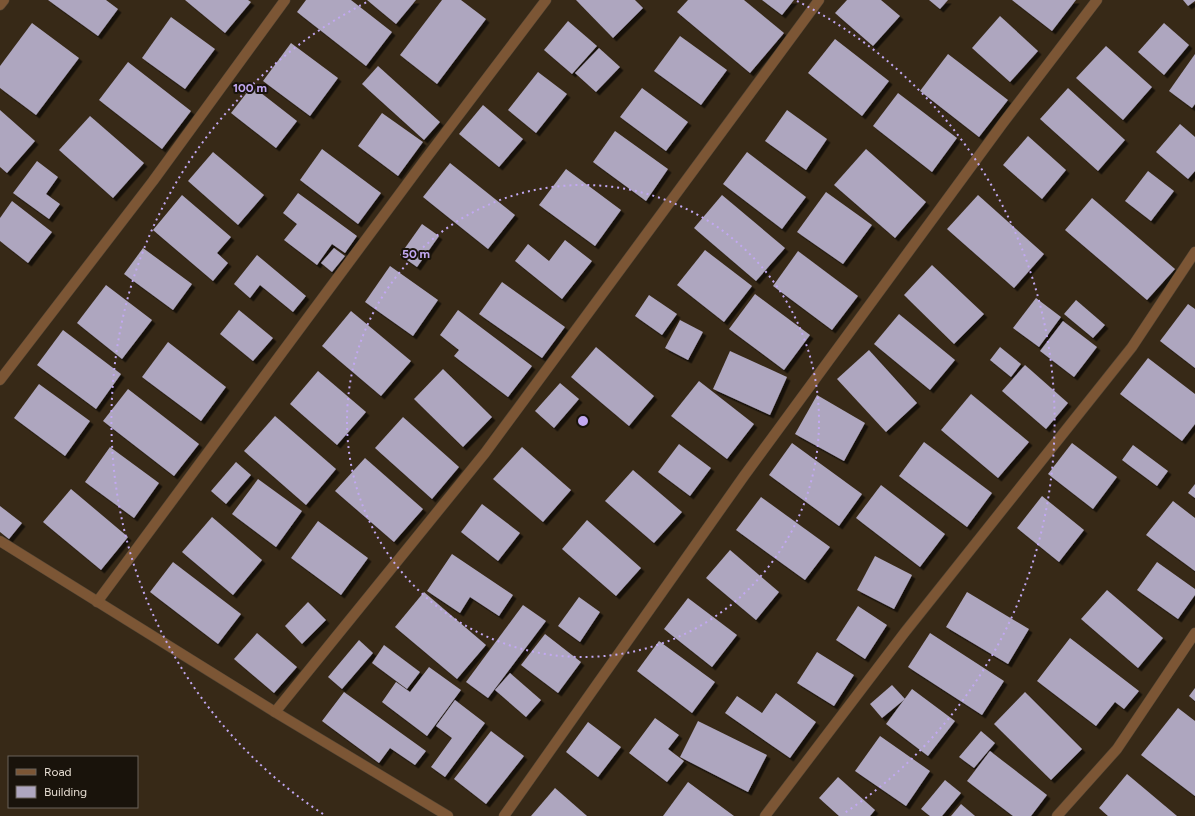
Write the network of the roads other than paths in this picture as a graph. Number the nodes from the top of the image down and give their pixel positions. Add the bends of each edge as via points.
1 (4, 0) edge
2 (285, 0) edge
3 (546, 0) edge
4 (819, 0) edge
5 (1097, 0) edge
6 (0, 5) edge
7 (1195, 252) edge
8 (0, 380) edge
9 (0, 541) edge
10 (97, 602) junction
11 (1195, 633) edge
12 (275, 712) junction
13 (448, 816) edge
14 (504, 816) edge
15 (765, 816) edge
16 (1057, 816) edge

1 - 6 street
2 - 8 street via 153,181
3 - 10 street
4 - 12 street via 485,453
5 - 14 street via 1003,123 744,476
7 - 15 street via 1132,347 905,632
9 - 10 street
10 - 12 street
11 - 16 street via 1117,749
12 - 13 street

